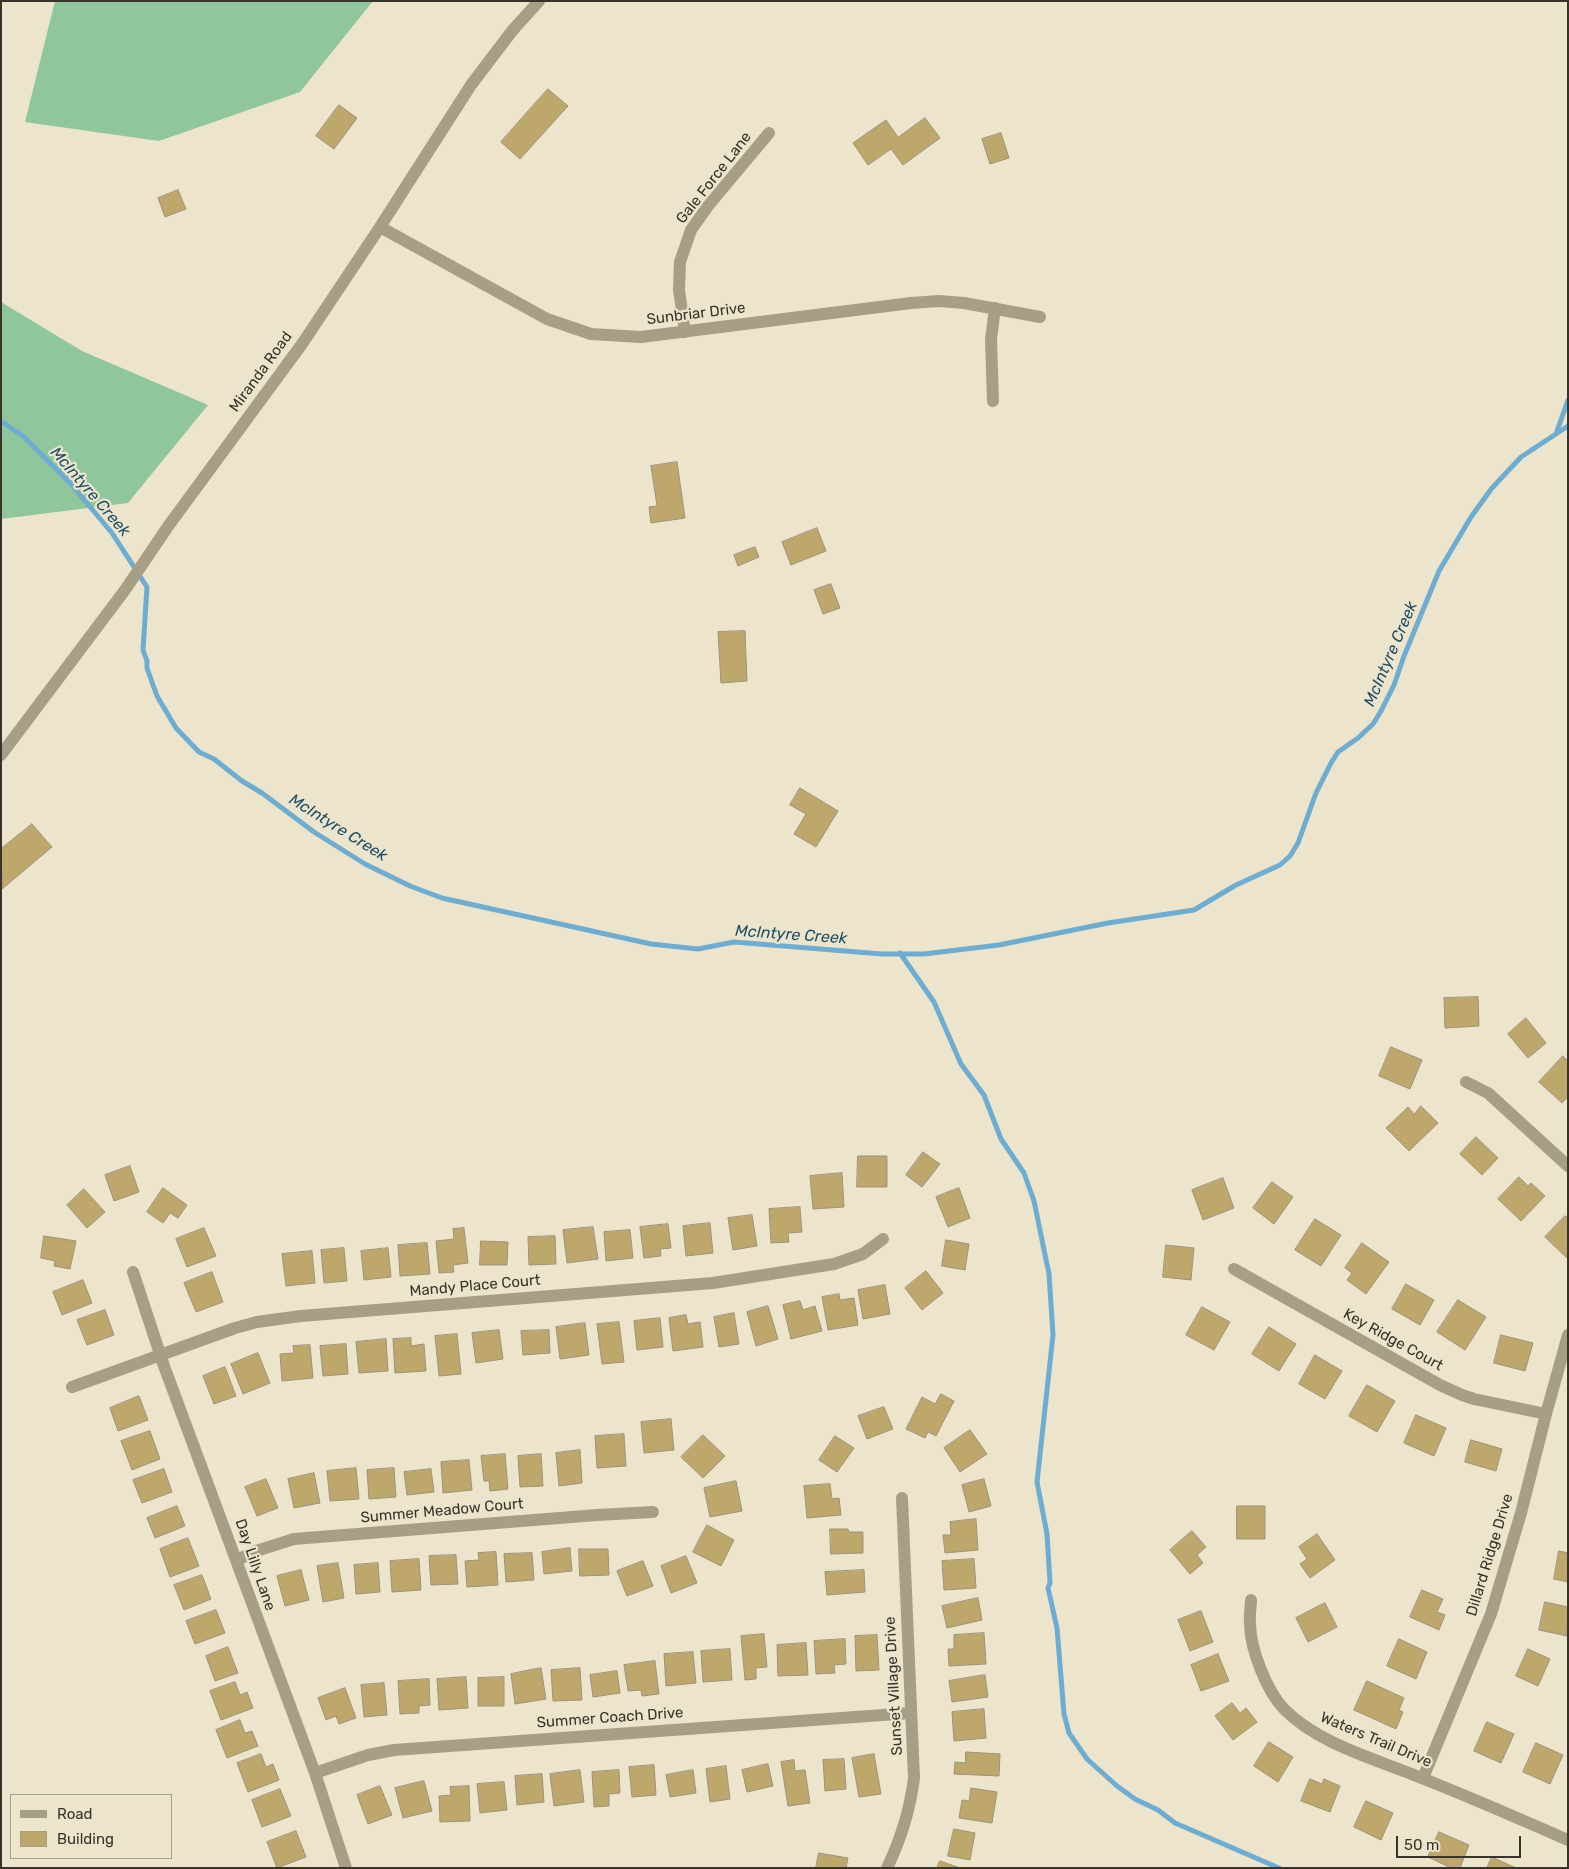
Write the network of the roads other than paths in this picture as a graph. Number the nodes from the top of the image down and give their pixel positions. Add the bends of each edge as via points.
1 (539, 1) edge
2 (769, 133) dead end
3 (380, 227) junction
4 (995, 308) junction
5 (1040, 317) dead end
6 (685, 332) junction
7 (993, 401) dead end
8 (1, 755) edge
9 (1466, 1082) dead end
10 (1568, 1166) edge
11 (883, 1239) dead end
12 (1234, 1269) dead end
13 (133, 1272) dead end
14 (1568, 1335) edge
15 (160, 1354) junction
16 (72, 1387) dead end
17 (1546, 1414) junction
18 (902, 1498) dead end
19 (653, 1512) dead end
20 (237, 1560) junction
21 (1251, 1600) dead end
22 (911, 1713) junction
23 (315, 1773) junction
24 (1423, 1778) junction
25 (1568, 1840) edge
26 (346, 1868) edge
27 (887, 1868) edge

1 - 3 street, Miranda Road via 471,85
2 - 6 street, Gale Force Lane via 691,230 680,262 679,290
3 - 6 street, Sunbriar Drive via 547,319 591,334 640,337
3 - 8 street, Miranda Road via 302,344 125,590
4 - 5 street, Sunbriar Drive
4 - 6 street, Sunbriar Drive via 939,301 911,303
4 - 7 street via 991,339
9 - 10 street via 1488,1093
11 - 15 street, Mandy Place Court via 863,1254 834,1264 773,1274 713,1283 301,1316 257,1322
12 - 17 street, Key Ridge Court via 1440,1385 1462,1395
13 - 15 street, Day Lilly Lane
14 - 17 street, Dillard Ridge Drive
15 - 16 street, Mandy Place Court
15 - 20 street, Day Lilly Lane
17 - 24 street, Dillard Ridge Drive via 1491,1614
18 - 22 street, Sunset Village Drive
19 - 20 street, Summer Meadow Court via 294,1539
20 - 23 street, Day Lilly Lane
21 - 24 street, Waters Trail Drive via 1250,1624 1260,1668 1284,1709 1304,1727 1362,1756
22 - 23 street, Summer Coach Drive via 394,1750
22 - 27 street, Sunset Village Drive via 914,1759 911,1800 898,1846
23 - 26 street, Day Lilly Lane
24 - 25 street, Waters Trail Drive

